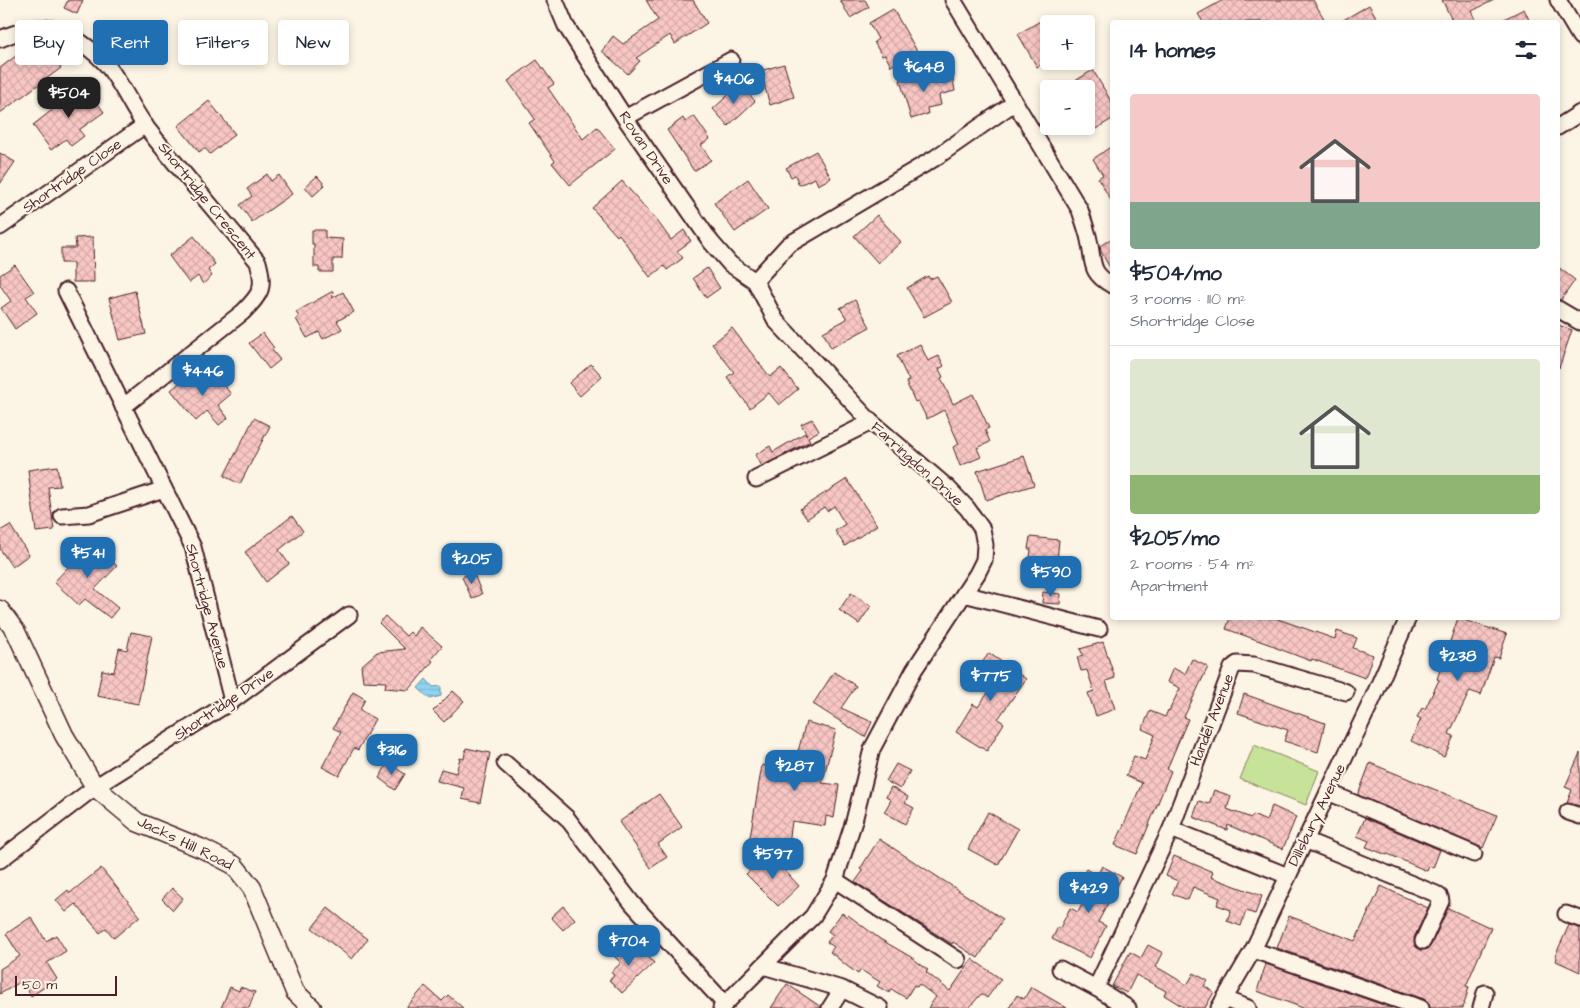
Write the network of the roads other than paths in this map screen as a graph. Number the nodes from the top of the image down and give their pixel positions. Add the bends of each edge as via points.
1 (555, 0) edge
2 (953, 0) edge
3 (1558, 0) edge
4 (1580, 36) edge
5 (0, 39) edge
6 (731, 60) dead end
7 (1014, 102) junction
8 (1580, 113) edge
9 (625, 118) junction
10 (145, 125) junction
11 (1560, 125) edge
12 (0, 227) edge
13 (755, 280) junction
14 (1110, 284) edge
15 (66, 291) dead end
16 (1560, 310) edge
17 (1580, 322) edge
18 (122, 406) junction
19 (871, 422) junction
20 (756, 479) dead end
21 (164, 489) junction
22 (62, 516) dead end
23 (964, 594) junction
24 (0, 610) edge
25 (349, 615) dead end
26 (1407, 620) edge
27 (1099, 629) dead end
28 (1346, 692) dead end
29 (232, 701) junction
30 (505, 763) dead end
31 (95, 787) junction
32 (1328, 792) junction
33 (1171, 829) junction
34 (1305, 840) junction
35 (1474, 854) dead end
36 (0, 860) edge
37 (1288, 876) junction
38 (835, 880) junction
39 (1423, 942) dead end
40 (1253, 950) junction
41 (958, 960) dead end
42 (763, 966) junction
43 (1060, 969) dead end
44 (1096, 988) junction
45 (842, 989) junction
46 (1486, 993) dead end
47 (1222, 1004) edge
48 (723, 1006) edge
49 (312, 1008) edge
50 (830, 1008) edge
51 (880, 1008) edge
52 (1128, 1008) edge
53 (1248, 1008) edge
54 (1421, 1008) edge
55 (1481, 1008) edge

1 - 9 street, Rovan Drive via 566,26
2 - 7 street
3 - 4 street
5 - 10 street, Shortridge Crescent via 24,29 40,28 55,29 68,35 105,63
6 - 9 street
7 - 13 street via 935,158 788,245
7 - 14 street via 1080,210 1092,264 1102,279
8 - 11 street
9 - 13 street, Rovan Drive via 710,242 730,264
10 - 12 street, Shortridge Close
10 - 18 street, Shortridge Crescent via 258,262 263,280 256,298 243,312
13 - 19 street, Farringdon Drive via 776,321
15 - 18 street, Shortridge Avenue
16 - 17 street
18 - 21 street, Shortridge Avenue
19 - 20 street
19 - 23 street, Farringdon Drive via 948,488 982,529 984,560
21 - 22 street via 89,514
21 - 29 street, Shortridge Avenue via 193,547
23 - 27 street
23 - 38 street, Farringdon Drive via 914,670 872,750
24 - 31 street, Jacks Hill Road via 16,632 64,735
25 - 29 street, Shortridge Drive
26 - 32 street, Dillsbury Avenue
28 - 33 street, Handel Avenue via 1254,665 1237,664 1232,668
29 - 31 street, Shortridge Drive
30 - 48 street via 567,818 632,903
31 - 36 street, Shortridge Drive
31 - 49 street, Jacks Hill Road via 137,822 234,865 252,888 295,992
32 - 34 street, Dillsbury Avenue
32 - 35 street
33 - 37 street
33 - 44 street
34 - 37 street, Dillsbury Avenue
34 - 39 street via 1440,897
37 - 40 street, Dillsbury Avenue
38 - 41 street
38 - 42 street, Farringdon Drive via 813,916
40 - 47 street, Dillsbury Avenue
40 - 54 street
42 - 45 street
42 - 48 street, Farringdon Drive
43 - 44 street
44 - 52 street
45 - 50 street
45 - 51 street
46 - 55 street
47 - 53 street

